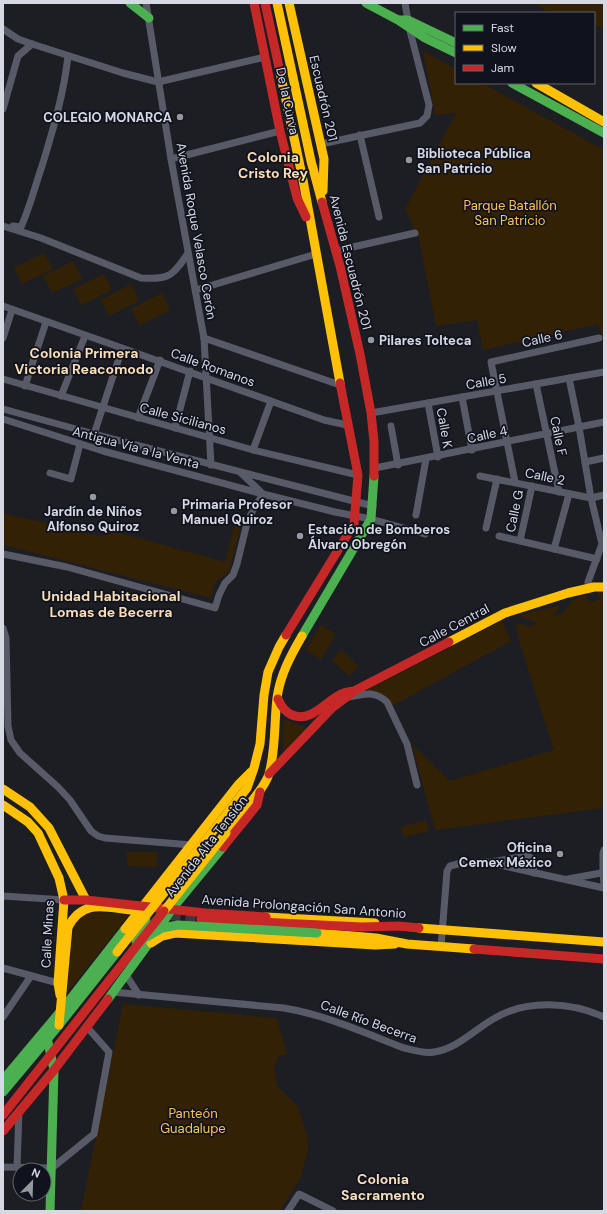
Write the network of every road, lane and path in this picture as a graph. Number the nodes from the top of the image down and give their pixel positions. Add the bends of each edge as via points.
1 (130, 3) edge
2 (146, 3) edge
3 (265, 3) edge
4 (277, 3) edge
5 (289, 3) edge
6 (366, 3) edge
7 (405, 3) edge
8 (255, 4) edge
9 (149, 18) junction
10 (408, 24) junction
11 (3, 29) edge
12 (455, 43) edge
13 (32, 44) junction
14 (455, 53) edge
15 (68, 56) junction
16 (265, 57) junction
17 (158, 82) junction
18 (514, 84) edge
19 (538, 84) edge
20 (3, 109) edge
21 (604, 122) edge
22 (280, 131) junction
23 (604, 133) edge
24 (360, 135) junction
25 (321, 144) junction
26 (171, 159) junction
27 (323, 200) junction
28 (379, 216) dead end
29 (310, 224) junction
30 (3, 226) edge
31 (415, 233) dead end
32 (335, 251) junction
33 (188, 253) junction
34 (316, 254) junction
35 (196, 290) junction
36 (3, 306) edge
37 (12, 310) junction
38 (46, 322) junction
39 (85, 336) junction
40 (3, 338) edge
41 (204, 338) junction
42 (599, 338) dead end
43 (122, 348) junction
44 (160, 360) junction
45 (491, 362) joint
46 (190, 371) junction
47 (604, 372) edge
48 (206, 377) junction
49 (569, 378) junction
50 (3, 379) edge
51 (536, 384) junction
52 (340, 385) junction
53 (25, 386) junction
54 (497, 391) junction
55 (62, 396) junction
56 (462, 397) junction
57 (271, 401) junction
58 (428, 403) junction
59 (102, 408) junction
60 (3, 409) edge
61 (371, 413) junction
62 (138, 418) junction
63 (3, 419) edge
64 (604, 422) edge
65 (347, 425) junction
66 (392, 426) dead end
67 (175, 428) junction
68 (579, 428) junction
69 (94, 434) junction
70 (547, 434) junction
71 (209, 437) junction
72 (507, 442) junction
73 (80, 444) junction
74 (253, 450) junction
75 (472, 450) junction
76 (438, 457) junction
77 (604, 458) edge
78 (426, 459) junction
79 (585, 462) junction
80 (211, 465) junction
81 (398, 465) junction
82 (375, 468) junction
83 (50, 472) dead end
84 (241, 472) junction
85 (358, 475) junction
86 (480, 476) dead end
87 (497, 479) junction
88 (515, 482) junction
89 (532, 486) junction
90 (559, 492) junction
91 (263, 494) junction
92 (568, 494) junction
93 (604, 495) edge
94 (591, 498) junction
95 (357, 503) junction
96 (373, 506) junction
97 (355, 515) junction
98 (416, 515) dead end
99 (371, 519) junction
100 (486, 528) dead end
101 (602, 533) edge
102 (425, 534) dead end
103 (500, 536) dead end
104 (520, 541) junction
105 (341, 546) junction
106 (554, 549) junction
107 (352, 552) junction
108 (3, 554) edge
109 (597, 559) junction
110 (604, 581) edge
111 (589, 585) junction
112 (604, 587) edge
113 (3, 628) edge
114 (345, 695) junction
115 (277, 697) junction
116 (254, 768) junction
117 (269, 774) junction
118 (417, 785) dead end
119 (3, 790) edge
120 (260, 790) junction
121 (3, 805) edge
122 (192, 845) junction
123 (604, 850) edge
124 (603, 861) edge
125 (486, 862) junction
126 (602, 871) junction
127 (534, 872) junction
128 (565, 879) junction
129 (604, 884) edge
130 (604, 888) edge
131 (3, 896) edge
132 (64, 900) junction
133 (86, 900) junction
134 (143, 906) junction
135 (172, 909) junction
136 (131, 910) tunnel mouth
137 (203, 916) junction
138 (443, 930) junction
139 (202, 934) junction
140 (146, 941) junction
141 (604, 942) edge
142 (407, 944) junction
143 (441, 947) junction
144 (604, 959) edge
145 (3, 968) edge
146 (126, 975) junction
147 (31, 976) junction
148 (86, 980) junction
149 (58, 983) junction
150 (112, 994) junction
151 (139, 995) junction
152 (65, 1006) junction
153 (7, 1007) edge
154 (604, 1010) edge
155 (592, 1012) junction
156 (3, 1017) edge
157 (604, 1017) edge
158 (59, 1025) junction
159 (87, 1027) junction
160 (45, 1030) junction
161 (54, 1070) junction
162 (3, 1080) edge
163 (3, 1092) edge
164 (18, 1111) junction
165 (3, 1115) edge
166 (3, 1131) edge
167 (17, 1162) edge
168 (52, 1168) joint
169 (288, 1211) edge
170 (333, 1211) edge

1 - 9 main road
2 - 9 street, Avenida Roque Velasco Cerón
3 - 29 main road
4 - 27 main road, Avenida Escuadrón 201 via 311,161
5 - 25 main road, Escuadrón 201
6 - 10 main road
7 - 10 street
8 - 16 main road, De la Curva
9 - 17 street, Avenida Roque Velasco Cerón
10 - 12 main road
10 - 14 main road via 425,38
10 - 24 street via 429,105 427,116 420,123
11 - 13 street
13 - 15 street
13 - 20 street via 18,56
15 - 17 street
15 - 30 street via 48,145 27,213 21,227
16 - 17 street
16 - 22 main road, De la Curva
17 - 26 street, Avenida Roque Velasco Cerón
18 - 23 main road
19 - 21 main road
22 - 26 street
22 - 29 main road, De la Curva via 297,198
24 - 25 street
24 - 28 street
25 - 27 main road, Escuadrón 201 via 324,159
26 - 33 street, Avenida Roque Velasco Cerón
27 - 32 main road, Avenida Escuadrón 201
29 - 34 main road
30 - 33 street via 41,238 141,278 167,277 177,271
31 - 32 street
32 - 61 main road, Avenida Escuadrón 201 via 360,354
33 - 35 street, Avenida Roque Velasco Cerón
34 - 35 street
34 - 52 main road
35 - 41 street, Avenida Roque Velasco Cerón
36 - 37 street, Calle Romanos
37 - 38 street, Calle Romanos
37 - 40 street
38 - 39 street, Calle Romanos
38 - 53 street
39 - 43 street, Calle Romanos
39 - 55 street
41 - 48 street, Avenida Roque Velasco Cerón
41 - 52 street
42 - 45 street, Calle 6
43 - 44 street, Calle Romanos
43 - 59 street
44 - 46 street, Calle Romanos
44 - 62 street
45 - 54 street, Calle G
46 - 48 street, Calle Romanos
46 - 67 street
47 - 49 street, Calle 5
48 - 57 street, Calle Romanos
48 - 71 street, Avenida Roque Velasco Cerón
49 - 51 street, Calle 5
49 - 68 street
50 - 53 street, Calle Sicilianos
51 - 54 street, Calle 5
51 - 70 street, Calle F
52 - 65 main road
53 - 55 street, Calle Sicilianos
54 - 56 street, Calle 5
54 - 72 street, Calle G
55 - 59 street, Calle Sicilianos
56 - 58 street, Calle 5
56 - 75 street
57 - 65 street, Calle Romanos via 324,420
57 - 74 street
58 - 61 street, Calle 5
58 - 76 street, Calle K
59 - 62 street, Calle Sicilianos
59 - 69 street
60 - 69 street, Antigua Vía a la Venta
61 - 82 main road, Avenida Escuadrón 201
62 - 67 street, Calle Sicilianos
63 - 73 street, Antigua Vía a la Venta
64 - 68 street, Calle 4
65 - 85 main road
66 - 81 street
67 - 71 street, Calle Sicilianos
68 - 70 street, Calle 4
68 - 79 street
69 - 80 street, Antigua Vía a la Venta
70 - 72 street, Calle 4
70 - 90 street, Calle F
71 - 74 street, Calle Sicilianos
71 - 80 street, Avenida Roque Velasco Cerón
72 - 75 street, Calle 4
72 - 88 street, Calle G
73 - 83 street via 71,479
73 - 91 street, Antigua Vía a la Venta
74 - 85 street, Calle Sicilianos
75 - 76 street, Calle 4
76 - 78 street, Calle 4
77 - 79 street
78 - 81 street, Calle 4
78 - 98 street
79 - 94 street
80 - 84 street, Antigua Vía a la Venta
81 - 82 street, Calle 4
82 - 96 main road, Avenida Escuadrón 201
84 - 91 street
84 - 95 street, Antigua Vía a la Venta
85 - 95 main road
86 - 87 street, Calle 2
87 - 88 street, Calle 2
87 - 100 street
88 - 89 street, Calle 2
89 - 90 street, Calle 2
89 - 104 street, Calle G
90 - 92 street, Calle 2
91 - 97 street, Antigua Vía a la Venta
91 - 108 street via 247,523 237,564 225,583 215,608 67,567
92 - 94 street, Calle 2
92 - 106 street
93 - 94 street, Calle 2
94 - 101 street
95 - 96 street, Antigua Vía a la Venta
95 - 97 main road
96 - 99 main road, Avenida Escuadrón 201
97 - 99 street, Antigua Vía a la Venta
97 - 105 main road via 354,524
99 - 102 street, Antigua Vía a la Venta
99 - 107 main road, Avenida Escuadrón 201
101 - 109 street via 602,544
103 - 104 street
104 - 106 street
105 - 107 main road
105 - 116 main road via 279,647 268,672 260,744
106 - 109 street
107 - 115 main road, Avenida Escuadrón 201 via 293,651 282,676
109 - 111 street
110 - 111 main road
111 - 112 main road
111 - 114 main road, Calle Central via 568,594 505,612
113 - 122 street via 6,638 8,726 11,740 20,753 58,787 91,831 98,836
114 - 115 main road, Calle Central via 304,717 287,713
114 - 117 main road, Calle Central
114 - 118 street via 374,694 387,702 407,744
115 - 117 main road, Avenida Escuadrón 201 via 274,746
116 - 122 main road, Avenida Alta Tensión
116 - 158 main road, Avenida Alta Tensión, bridge via 247,788
117 - 120 main road, Avenida Escuadrón 201
119 - 133 main road via 37,814 47,826
120 - 135 main road, Avenida Alta Tensión via 258,805
120 - 140 main road, Avenida Alta Tensión, bridge
121 - 132 main road, Calle Minas via 28,822 38,833 59,878
122 - 134 main road, Avenida Alta Tensión
123 - 124 street
124 - 126 street
125 - 127 street
125 - 127 street via 527,856 533,862
125 - 138 street via 450,866 447,871
126 - 128 street
126 - 129 street
127 - 128 street
128 - 130 street
131 - 132 street, Avenida Prolongación San Antonio
132 - 133 main road, Avenida Prolongación San Antonio
132 - 149 main road, Calle Minas
133 - 134 main road, Avenida Prolongación San Antonio
134 - 135 main road, Avenida Prolongación San Antonio
134 - 146 main road via 147,921 127,955
134 - 148 main road, Avenida Alta Tensión
135 - 137 main road, Avenida Prolongación San Antonio
135 - 140 main road, Avenida Alta Tensión
136 - 158 main road, bridge via 87,907 75,914 71,920 68,927
137 - 138 main road, Avenida Prolongación San Antonio
137 - 139 main road via 197,924
138 - 141 main road, Avenida Prolongación San Antonio
138 - 143 street
139 - 140 main road via 175,933
139 - 142 main road via 375,945
140 - 142 main road, bridge via 162,928 178,926 317,933 376,938
140 - 146 main road, Avenida Alta Tensión
140 - 165 main road, Avenida Alta Tensión, bridge
142 - 143 main road
143 - 144 main road
145 - 147 street
146 - 150 main road, Avenida Alta Tensión
146 - 151 street
147 - 149 street
147 - 153 street
148 - 150 main road via 89,988 95,993 104,997
148 - 152 main road, Avenida Alta Tensión
149 - 152 main road, Calle Minas via 60,997
150 - 151 street, Calle Río Becerra
150 - 159 main road, Avenida Alta Tensión
151 - 155 street, Calle Río Becerra via 304,1011 404,1048 433,1053 445,1050 495,1017 514,1010 554,1005
152 - 159 main road, Calle Minas
152 - 160 main road, Avenida Alta Tensión
153 - 156 street
154 - 155 street
155 - 157 street, Calle Río Becerra
158 - 163 main road, Avenida Alta Tensión, bridge
159 - 161 main road, Avenida Alta Tensión
159 - 168 street via 109,1052 94,1134
160 - 161 main road
160 - 162 main road, Avenida Alta Tensión
161 - 164 main road, Avenida Alta Tensión
161 - 168 main road
164 - 166 main road, Avenida Alta Tensión
164 - 167 street
169 - 170 street via 299,1194

